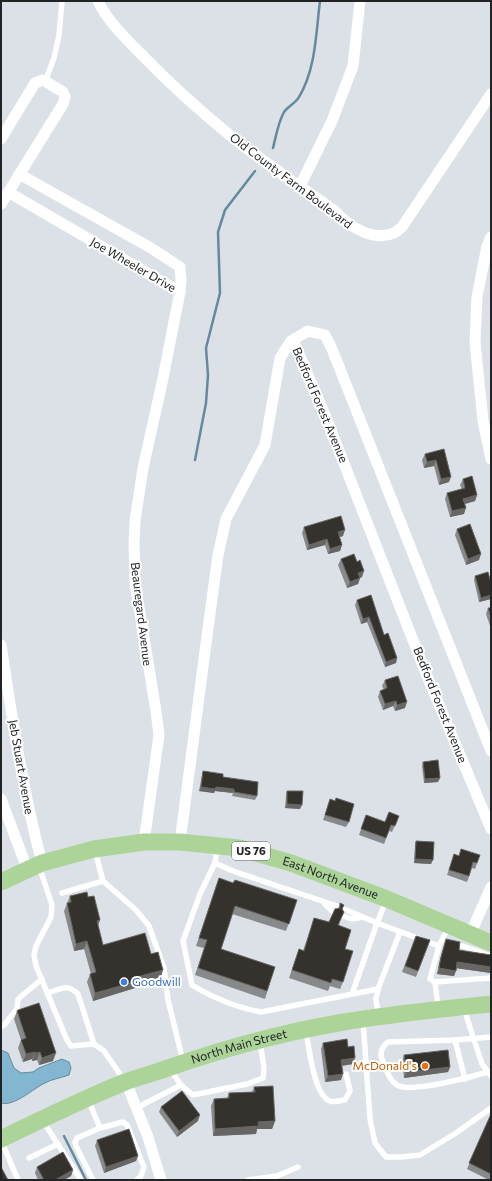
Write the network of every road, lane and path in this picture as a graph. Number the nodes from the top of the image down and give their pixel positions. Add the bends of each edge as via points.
1 (62, 1) edge
2 (98, 1) edge
3 (360, 1) edge
4 (46, 82) junction
5 (491, 94) edge
6 (1, 139) edge
7 (19, 174) junction
8 (300, 186) junction
9 (8, 192) junction
10 (1, 204) edge
11 (491, 236) edge
12 (487, 270) edge
13 (180, 292) junction
14 (293, 340) junction
15 (491, 456) edge
16 (1, 645) edge
17 (491, 751) edge
18 (1, 798) edge
19 (491, 829) edge
20 (144, 842) junction
21 (180, 842) junction
22 (218, 846) junction
23 (94, 849) junction
24 (215, 863) junction
25 (36, 866) junction
26 (103, 881) junction
27 (1, 882) edge
28 (491, 886) edge
29 (62, 892) dead end
30 (387, 899) junction
31 (322, 901) junction
32 (334, 913) edge
33 (343, 916) edge
34 (362, 917) junction
35 (378, 923) junction
36 (400, 932) junction
37 (446, 932) junction
38 (470, 935) junction
39 (491, 943) edge
40 (439, 946) junction
41 (491, 956) edge
42 (491, 978) edge
43 (42, 979) junction
44 (435, 982) junction
45 (378, 988) junction
46 (48, 993) junction
47 (352, 994) junction
48 (491, 1004) edge
49 (463, 1007) junction
50 (438, 1009) junction
51 (370, 1018) junction
52 (1, 1026) edge
53 (306, 1030) junction
54 (491, 1037) edge
55 (474, 1038) junction
56 (260, 1040) junction
57 (455, 1040) junction
58 (94, 1044) junction
59 (176, 1065) junction
60 (346, 1074) dead end
61 (489, 1074) edge
62 (465, 1079) junction
63 (126, 1082) junction
64 (181, 1085) junction
65 (88, 1098) junction
66 (136, 1108) junction
67 (491, 1108) edge
68 (41, 1119) junction
69 (100, 1128) junction
70 (1, 1139) edge
71 (58, 1144) junction
72 (29, 1158) dead end
73 (298, 1167) dead end
74 (18, 1180) edge
75 (81, 1180) edge
76 (93, 1180) edge
77 (137, 1180) edge
78 (161, 1180) edge
79 (248, 1180) edge

1 - 4 lane via 59,35
2 - 8 street, Old County Farm Boulevard via 101,10 132,45 200,111
3 - 8 street via 353,66 332,121
4 - 6 street via 43,80 36,83
4 - 7 street via 63,92 63,104
5 - 8 street, Old County Farm Boulevard via 402,227 393,233 371,234 351,227 336,212
7 - 9 street
7 - 13 street, Joe Wheeler Drive via 151,248 180,268
9 - 10 street
9 - 13 street, Joe Wheeler Drive
11 - 12 street via 487,246
12 - 15 street via 478,297 475,342 483,420
13 - 20 street, Beauregard Avenue via 143,468 135,521 135,583 159,734
14 - 17 street, Bedford Forest Avenue via 308,331 325,335 332,349
14 - 19 street, Bedford Forest Avenue
14 - 21 street via 280,358 265,445 226,519 208,622
16 - 25 street, Jeb Stuart Avenue via 34,835
18 - 25 street, Jeb Stuart Avenue
20 - 21 main road, East North Avenue / US 76
20 - 23 main road, East North Avenue / US 76
21 - 22 main road, East North Avenue / US 76
22 - 24 lane
22 - 30 main road, East North Avenue / US 76 via 239,848 291,863
23 - 25 main road, East North Avenue / US 76
23 - 26 lane
24 - 31 lane
24 - 47 lane via 200,894 183,941 192,985 204,992 261,1012
25 - 27 main road, East North Avenue / US 76
25 - 43 lane via 52,905 52,917 36,946 34,955
26 - 29 lane
26 - 59 lane via 136,910 149,926 164,968
28 - 38 street
30 - 35 lane
30 - 37 main road, East North Avenue / US 76
31 - 32 lane
31 - 34 lane
33 - 34 lane via 352,919
34 - 35 lane
35 - 36 lane
35 - 47 lane
36 - 40 lane
36 - 45 lane
37 - 38 main road, East North Avenue / US 76
37 - 40 lane
37 - 41 lane
38 - 39 main road, East North Avenue / US 76
40 - 44 lane via 430,979
42 - 44 lane
43 - 46 lane
43 - 52 lane via 18,999 16,1009
44 - 50 lane
45 - 47 lane
45 - 51 lane
46 - 58 lane via 71,1046
46 - 58 lane via 67,987 78,994
48 - 49 main road, North Main Street
49 - 50 main road, North Main Street
49 - 55 lane
50 - 51 main road, North Main Street
51 - 53 main road, North Main Street
51 - 67 lane via 370,1119 375,1143 386,1157 420,1155
53 - 56 main road, North Main Street
53 - 60 lane via 315,1078 323,1098 331,1102 345,1100 350,1091
54 - 55 lane
55 - 57 lane
55 - 61 lane via 482,1064
56 - 59 main road, North Main Street
56 - 64 lane via 263,1078 194,1096
57 - 62 lane
57 - 62 lane via 388,1042 383,1046 381,1058 393,1082 399,1086 408,1088
58 - 63 lane via 104,1051
59 - 63 main road, North Main Street
59 - 64 lane
61 - 62 lane
63 - 65 main road, North Main Street
63 - 66 street
64 - 66 lane
65 - 68 main road, North Main Street
65 - 69 lane
66 - 78 street
68 - 70 main road, North Main Street
68 - 71 lane
69 - 76 lane via 77,1138 76,1142
69 - 77 lane via 118,1122 127,1125 144,1167
70 - 74 lane
71 - 72 lane
71 - 75 lane
73 - 79 lane via 277,1176

